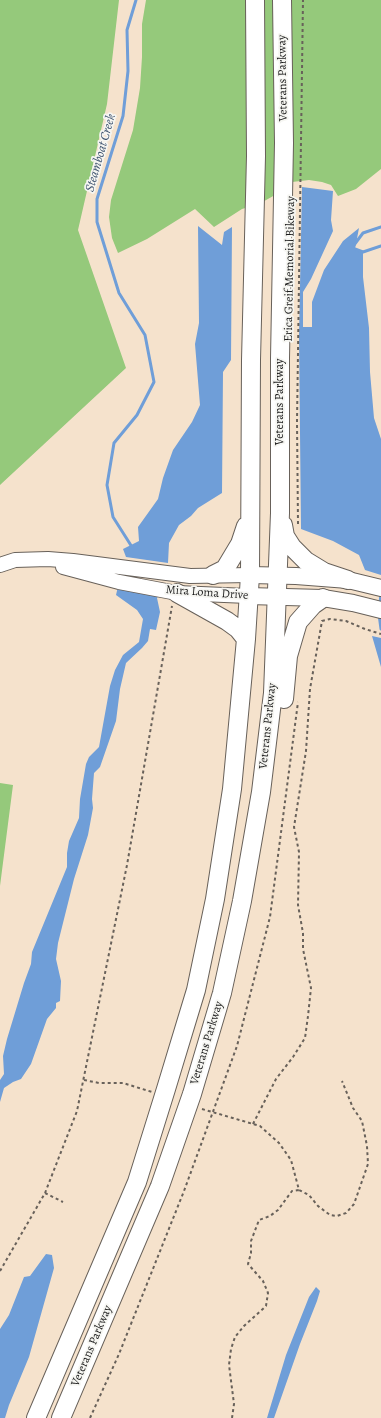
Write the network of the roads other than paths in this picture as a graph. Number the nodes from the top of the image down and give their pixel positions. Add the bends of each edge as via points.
1 (255, 0) edge
2 (282, 0) edge
3 (280, 513) junction
4 (250, 516) junction
5 (36, 559) junction
6 (0, 565) edge
7 (213, 575) junction
8 (250, 575) junction
9 (278, 575) junction
10 (348, 580) junction
11 (376, 586) edge
12 (171, 595) junction
13 (248, 596) junction
14 (277, 597) junction
15 (323, 598) junction
16 (381, 610) edge
17 (246, 639) junction
18 (242, 904) junction
19 (36, 1418) edge
20 (61, 1418) edge

1 - 4 main road, Veterans Parkway via 256,156
2 - 3 main road, Veterans Parkway via 284,142
3 - 9 main road, Veterans Parkway
3 - 10 main road via 285,536 292,547 324,572
4 - 7 main road via 240,544 225,568
4 - 8 main road, Veterans Parkway
5 - 6 street, Mira Loma Drive via 15,560
5 - 7 street, Mira Loma Drive via 73,561 190,576
5 - 12 street, Mira Loma Drive
7 - 8 street, Mira Loma Drive
8 - 9 main road, Mira Loma Drive
8 - 13 main road, Veterans Parkway
9 - 10 main road, Mira Loma Drive
9 - 14 main road, Veterans Parkway
10 - 11 main road, Mira Loma Drive
12 - 13 street, Mira Loma Drive
12 - 17 main road via 227,621
13 - 14 main road, Mira Loma Drive
13 - 17 main road, Veterans Parkway
14 - 15 main road, Mira Loma Drive
14 - 18 main road, Veterans Parkway via 273,693 261,792
15 - 16 main road, Mira Loma Drive
15 - 18 main road via 298,622 288,656 277,762 264,846 257,877
17 - 19 main road, Veterans Parkway via 232,789 215,899 196,990 137,1182
18 - 20 main road, Veterans Parkway via 222,993 192,1094 162,1179

